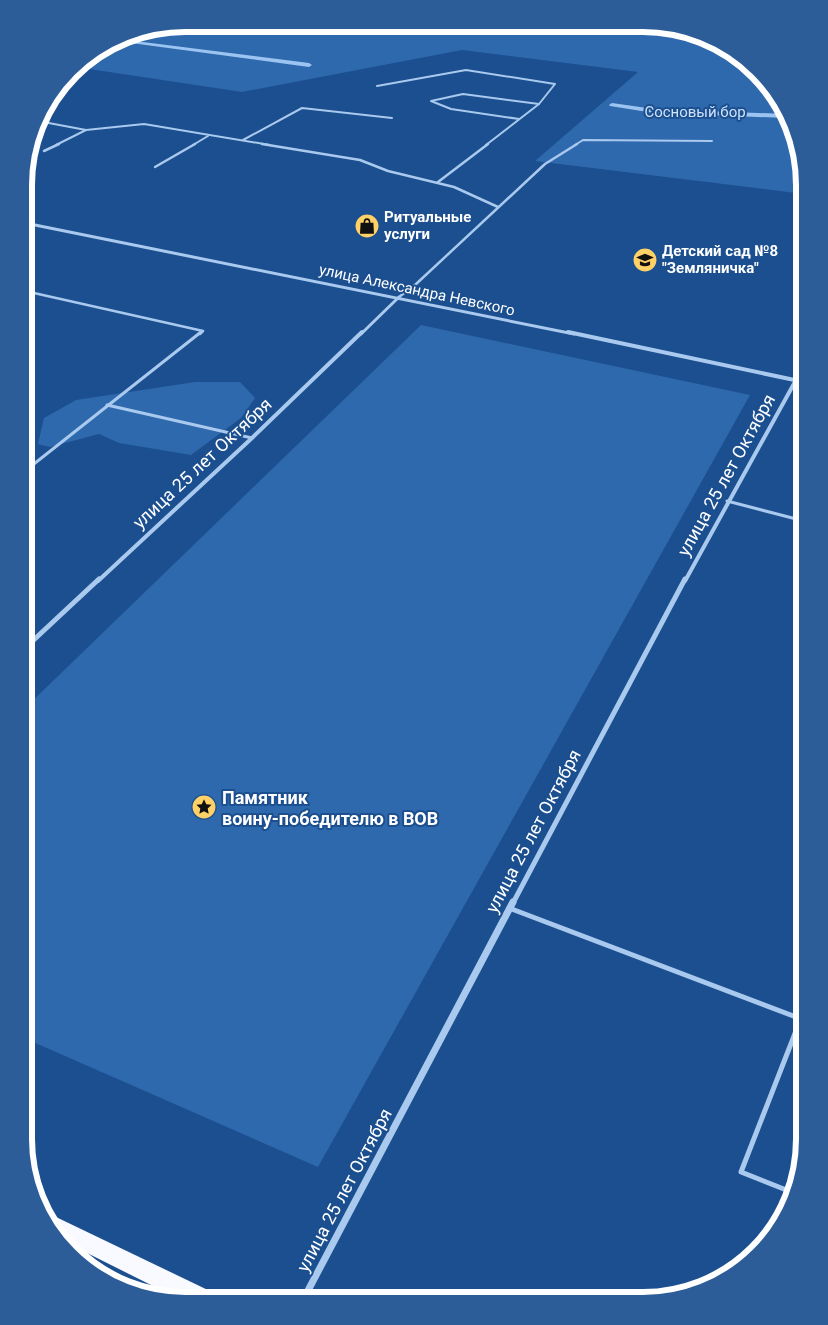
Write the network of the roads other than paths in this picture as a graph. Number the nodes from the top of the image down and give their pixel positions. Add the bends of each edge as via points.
1 (377, 86) dead end
2 (540, 104) junction
3 (392, 118) dead end
4 (519, 119) junction
5 (46, 123) edge
6 (86, 130) junction
7 (208, 136) junction
8 (243, 140) junction
9 (712, 141) dead end
10 (44, 151) dead end
11 (155, 167) dead end
12 (438, 182) junction
13 (498, 207) junction
14 (32, 224) edge
15 (32, 293) edge
16 (399, 298) junction
17 (796, 380) joint
18 (107, 405) junction
19 (252, 438) junction
20 (32, 465) edge
21 (727, 501) junction
22 (796, 519) edge
23 (32, 642) edge
24 (509, 908) junction
25 (795, 1016) edge
26 (795, 1036) edge
27 (787, 1190) edge
28 (62, 1230) edge
29 (188, 1292) edge
30 (307, 1292) edge

1 - 2 lane via 466,70 555,84
2 - 4 lane
2 - 4 lane via 464,94 431,101 451,109
3 - 8 lane via 302,108
4 - 12 lane
5 - 6 lane
6 - 7 lane via 144,124
6 - 10 lane
7 - 8 lane
7 - 11 lane
8 - 12 lane via 360,160 375,168
9 - 13 lane via 582,140 545,164
12 - 13 lane via 470,192
13 - 16 lane
14 - 16 street, улица Александра Невского
15 - 18 lane via 203,331
16 - 17 street, улица Александра Невского
16 - 19 street, улица 25 лет Октября
17 - 21 street, улица 25 лет Октября
18 - 19 lane
18 - 20 lane
19 - 23 street, улица 25 лет Октября
21 - 22 lane
21 - 24 street, улица 25 лет Октября
24 - 25 lane
24 - 30 street, улица 25 лет Октября
26 - 27 lane via 741,1172
28 - 29 highway

